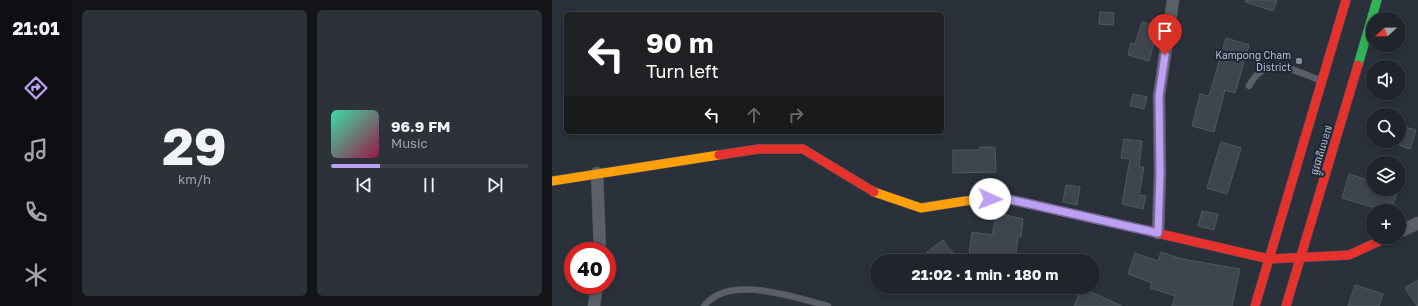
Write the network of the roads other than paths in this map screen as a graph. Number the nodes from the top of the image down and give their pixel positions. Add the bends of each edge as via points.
1 (1173, 0) edge
2 (1346, 0) edge
3 (1377, 0) edge
4 (1321, 81) junction
5 (1249, 86) dead end
6 (597, 173) junction
7 (552, 181) edge
8 (1418, 223) edge
9 (1406, 229) edge
10 (1158, 233) junction
11 (600, 242) edge
12 (1373, 244) edge
13 (1269, 259) junction
14 (596, 294) edge
15 (594, 306) edge
16 (704, 306) edge
17 (828, 306) edge
18 (1255, 306) edge
19 (1286, 306) edge

1 - 10 street via 1159,96
2 - 4 main road, ផ្លូវជាតិលេខ៧
3 - 19 main road, ផ្លូវជាតិលេខ៧
4 - 5 lane via 1285,66 1273,66 1254,77
4 - 13 main road, ផ្លូវជាតិលេខ៧
6 - 7 main road
6 - 10 main road via 759,149 803,149 871,191 921,208 1003,198
6 - 11 street
8 - 9 street
10 - 13 main road
12 - 13 main road via 1349,255
13 - 18 main road, ផ្លូវជាតិលេខ៧
14 - 15 street
16 - 17 lane via 726,291 756,288

